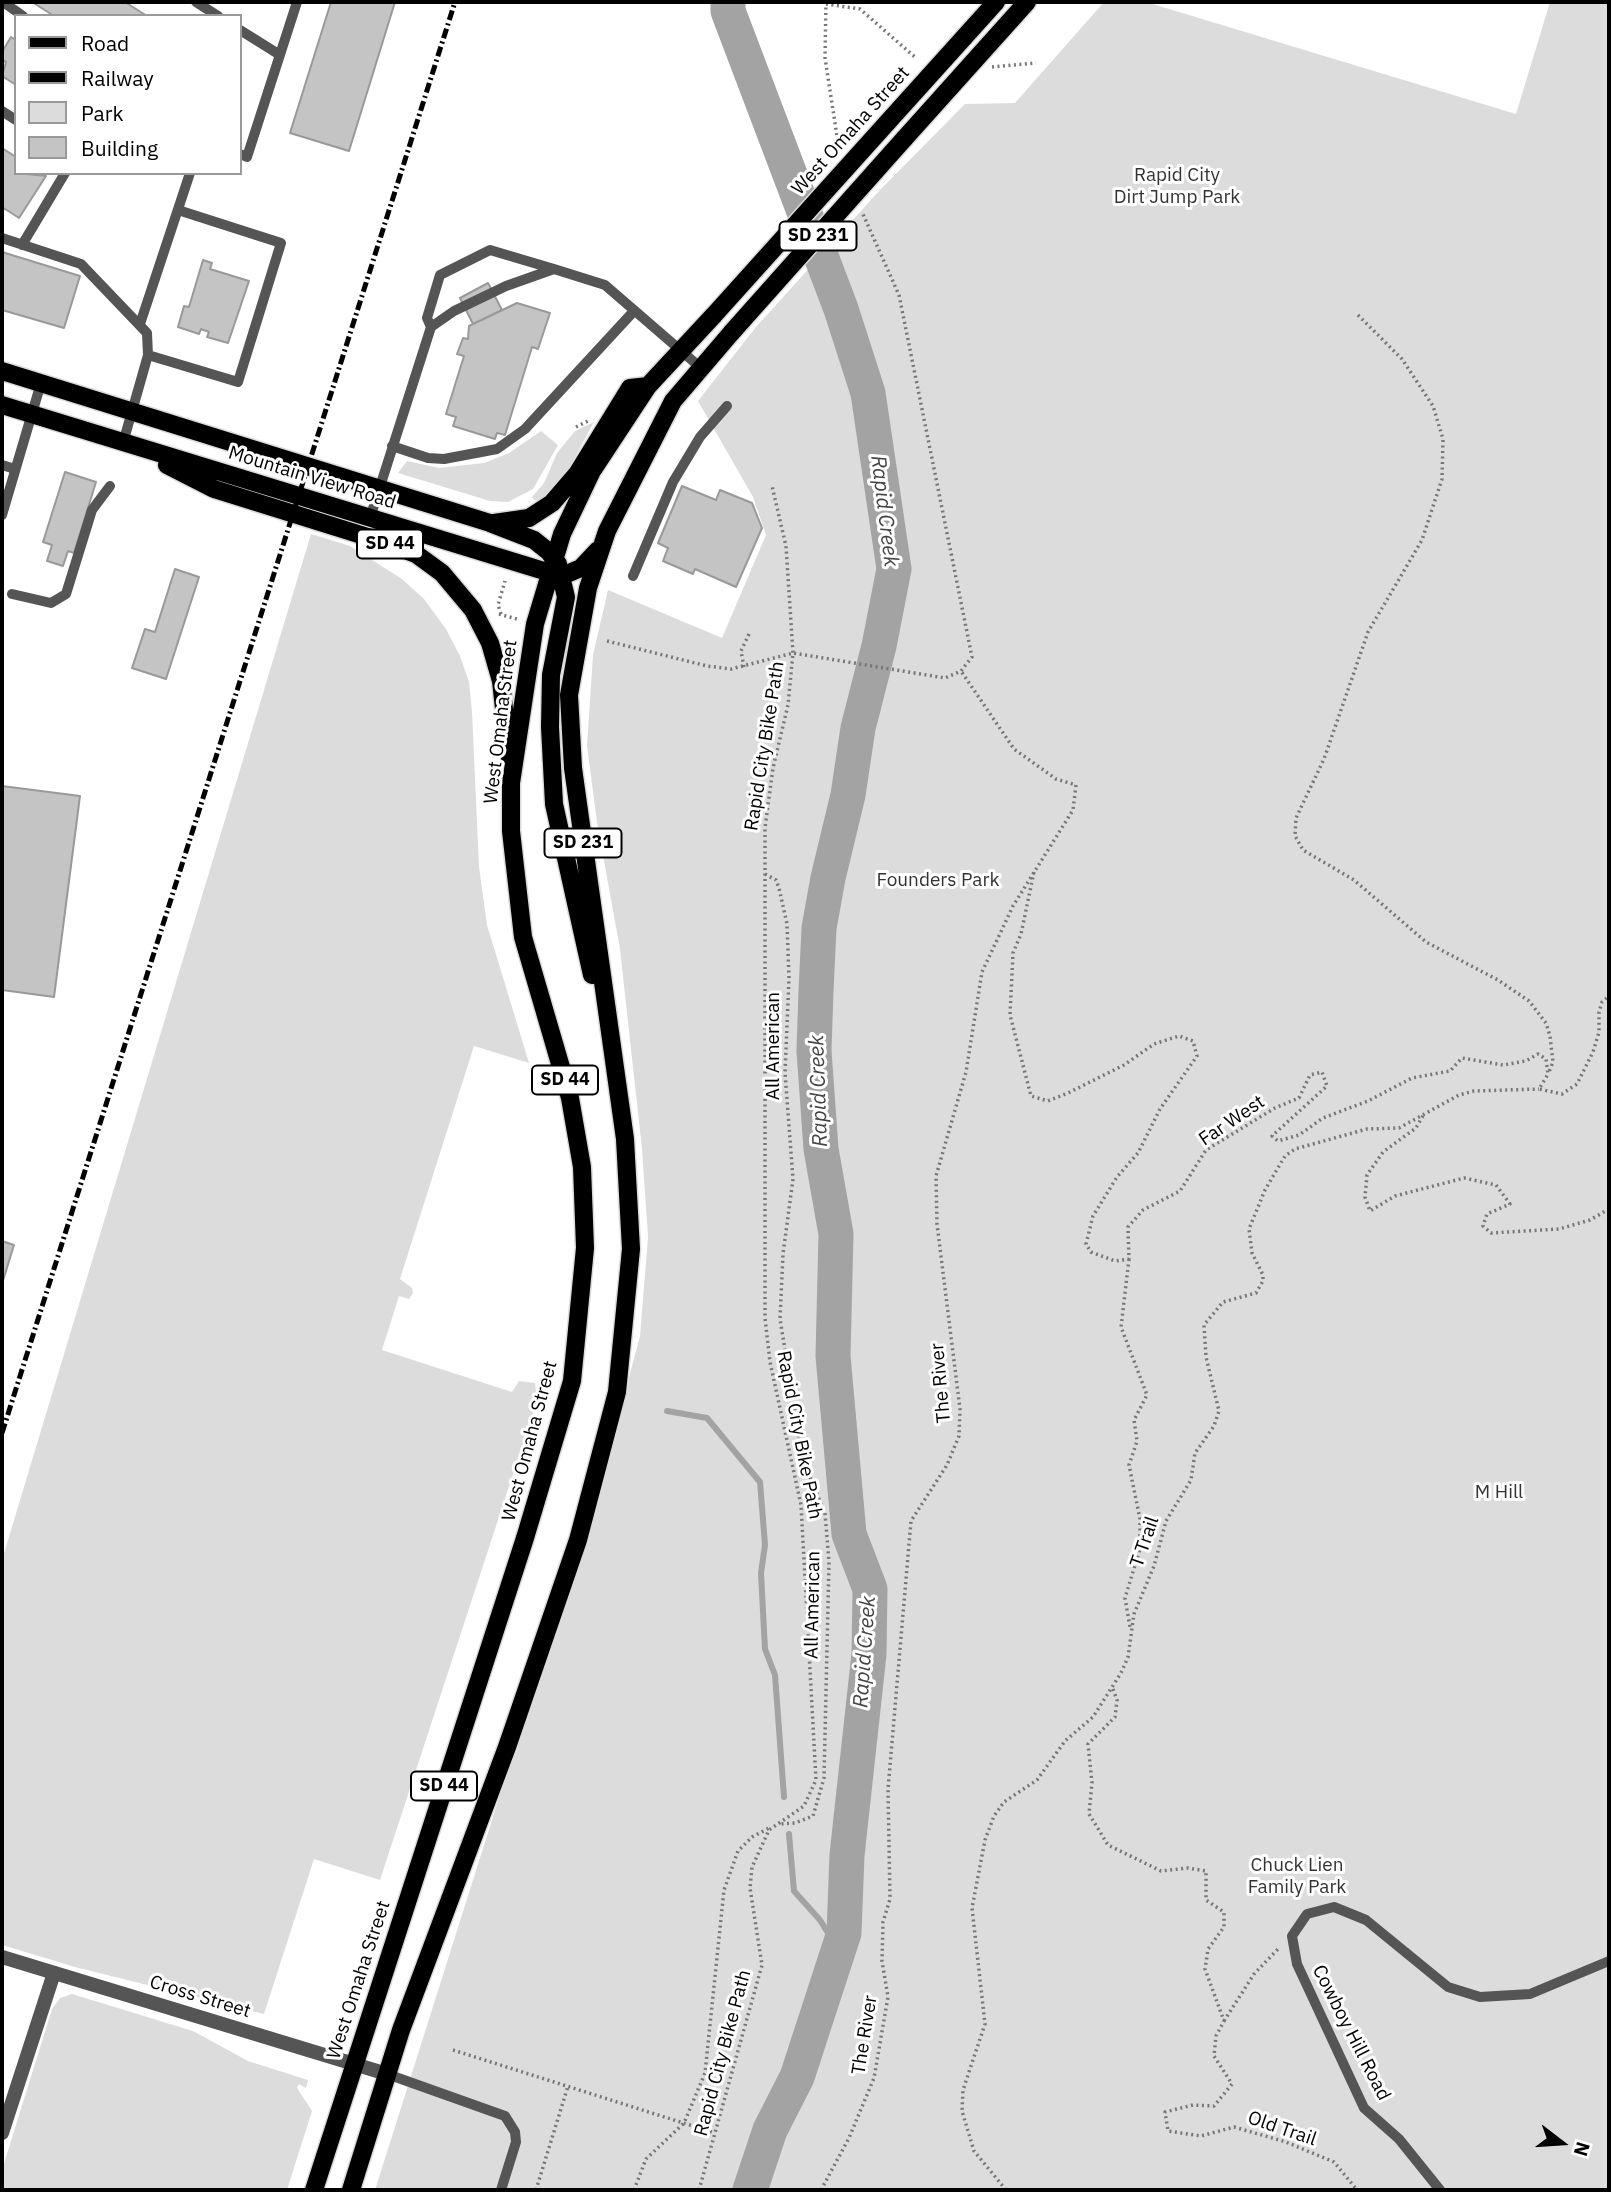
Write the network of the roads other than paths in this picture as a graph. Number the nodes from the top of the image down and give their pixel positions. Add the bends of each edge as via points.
1 (3, 2) edge
2 (196, 2) edge
3 (297, 2) edge
4 (996, 2) edge
5 (1027, 2) edge
6 (20, 14) edge
7 (215, 14) edge
8 (242, 31) edge
9 (279, 55) junction
10 (242, 155) edge
11 (64, 175) edge
12 (189, 175) edge
13 (178, 210) junction
14 (2, 238) edge
15 (22, 245) junction
16 (554, 269) junction
17 (634, 310) junction
18 (140, 324) junction
19 (431, 327) junction
20 (681, 351) junction
21 (148, 355) junction
22 (701, 368) junction
23 (2, 372) edge
24 (41, 383) junction
25 (648, 386) junction
26 (2, 405) edge
27 (727, 406) dead end
28 (131, 411) junction
29 (32, 414) junction
30 (123, 443) junction
31 (392, 446) junction
32 (2, 465) edge
33 (15, 469) junction
34 (110, 486) dead end
35 (378, 488) junction
36 (2, 514) edge
37 (370, 518) junction
38 (490, 523) junction
39 (601, 546) junction
40 (554, 568) junction
41 (633, 576) dead end
42 (12, 594) dead end
43 (511, 783) junction
44 (611, 1053) junction
45 (2, 1957) edge
46 (1609, 1961) edge
47 (54, 1973) junction
48 (355, 2063) junction
49 (387, 2074) junction
50 (4, 2115) edge
51 (2, 2133) edge
52 (314, 2190) edge
53 (351, 2190) edge
54 (502, 2190) edge
55 (1440, 2190) edge

1 - 6 lane
2 - 7 lane
3 - 9 lane
4 - 20 main road, West Omaha Street / SD 231, bridge
5 - 22 main road, SD 231, bridge
8 - 9 lane
9 - 10 lane via 247,156
11 - 15 lane
12 - 13 lane
13 - 18 lane
13 - 21 lane via 281,243 238,382
14 - 15 lane
15 - 18 lane via 81,264
16 - 17 lane via 605,285
16 - 19 lane via 506,286
16 - 19 lane via 490,250 440,275 427,318
17 - 20 lane
17 - 31 lane via 525,429 497,449 444,459
18 - 21 lane via 147,333
19 - 31 lane
20 - 22 lane
20 - 25 main road, West Omaha Street / SD 231
21 - 28 lane
22 - 39 main road, SD 231 via 673,401
23 - 24 main road, Mountain View Road / SD 44
24 - 28 main road, Mountain View Road / SD 44
24 - 29 lane
25 - 38 main road via 630,388 577,474 552,503 529,518
25 - 40 main road, West Omaha Street / SD 231 via 592,471
26 - 29 main road, Mountain View Road / SD 44
27 - 41 lane via 700,437 673,482
28 - 30 lane
28 - 35 main road, Mountain View Road / SD 44
29 - 30 main road, Mountain View Road / SD 44
29 - 33 lane
30 - 37 main road, Mountain View Road / SD 44
30 - 43 main road, SD 44 via 214,489 387,543 416,554 442,573 473,610 489,643 501,681
31 - 35 lane
32 - 33 lane
33 - 36 lane
34 - 42 lane via 92,510 66,594 51,603
35 - 37 lane
35 - 38 main road, Mountain View Road / SD 44
37 - 40 main road, Mountain View Road / SD 44
38 - 40 main road, Mountain View Road / SD 44 via 534,540
39 - 40 main road via 581,568
39 - 44 main road, SD 231 via 577,641 568,731
40 - 43 main road, West Omaha Street / SD 231 via 535,624
40 - 44 main road via 566,597 551,675 554,804
43 - 48 main road, West Omaha Street / SD 44 via 511,831 523,937 570,1098 582,1167 585,1248 572,1381
44 - 49 main road, SD 44 via 625,1139 631,1249 617,1392 578,1540
45 - 47 street, Cross Street
46 - 55 lane, Cowboy Hill Road via 1530,1994 1480,1997 1448,1987 1366,1920 1334,1907 1307,1914 1292,1936 1297,1964 1364,2108 1399,2139
47 - 48 street, Cross Street
47 - 50 street
48 - 49 street, Cross Street
48 - 52 main road, West Omaha Street / SD 44
49 - 53 main road, SD 44
49 - 54 lane via 505,2116 516,2142
50 - 51 street

